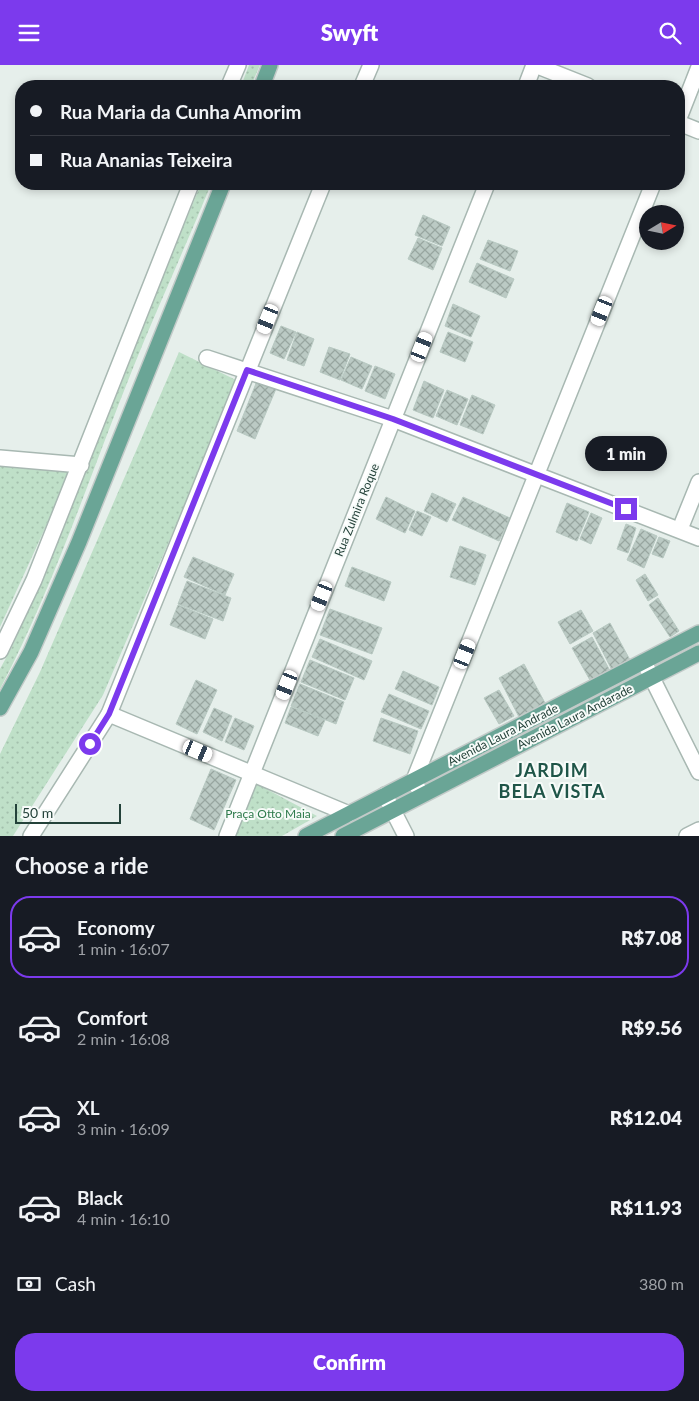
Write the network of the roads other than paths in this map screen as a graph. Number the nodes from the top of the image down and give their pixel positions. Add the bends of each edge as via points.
1 (238, 65) edge
2 (270, 65) edge
3 (371, 65) edge
4 (534, 65) edge
5 (699, 67) edge
6 (232, 80) edge
7 (264, 80) edge
8 (365, 80) edge
9 (528, 80) edge
10 (573, 80) edge
11 (685, 103) edge
12 (685, 125) edge
13 (699, 131) edge
14 (189, 190) edge
15 (220, 190) edge
16 (321, 190) edge
17 (485, 190) edge
18 (651, 190) edge
19 (207, 357) dead end
20 (247, 370) junction
21 (393, 419) junction
22 (0, 458) edge
23 (81, 465) junction
24 (537, 474) junction
25 (699, 482) edge
26 (680, 529) junction
27 (699, 538) edge
28 (699, 633) edge
29 (0, 651) edge
30 (699, 653) edge
31 (644, 662) junction
32 (652, 677) junction
33 (0, 708) edge
34 (109, 714) junction
35 (699, 771) edge
36 (252, 773) junction
37 (414, 780) junction
38 (385, 795) junction
39 (422, 795) junction
40 (393, 811) junction
41 (349, 814) junction
42 (699, 830) edge
43 (31, 836) edge
44 (227, 836) edge
45 (306, 836) edge
46 (343, 836) edge
47 (406, 836) edge
48 (687, 836) edge

1 - 6 street
2 - 7 main road
3 - 8 street
4 - 9 street
4 - 10 street
5 - 11 street
12 - 13 street
14 - 23 street
15 - 33 main road via 79,542 31,652
16 - 20 street
17 - 21 street, Rua Zulmira Roque
18 - 24 street
19 - 20 street
20 - 21 street
20 - 34 street
21 - 24 street
21 - 36 street, Rua Zulmira Roque
22 - 23 street
23 - 29 street via 34,580
24 - 26 street
24 - 37 street
25 - 26 street
26 - 27 street
28 - 31 main road, Avenida Laura Andrade
30 - 32 main road, Avenida Laura Andarade
31 - 32 street
31 - 37 main road, Avenida Laura Andrade
32 - 35 street
32 - 39 main road, Avenida Laura Andarade
34 - 36 street
34 - 43 street
36 - 41 street
36 - 44 street, Rua Zulmira Roque
37 - 38 main road, Avenida Laura Andrade
37 - 39 street
38 - 40 street
38 - 41 main road, Avenida Laura Andrade
39 - 40 main road, Avenida Laura Andarade
40 - 46 main road, Avenida Laura Andarade
40 - 47 street
41 - 45 main road, Avenida Laura Andrade
42 - 48 street

